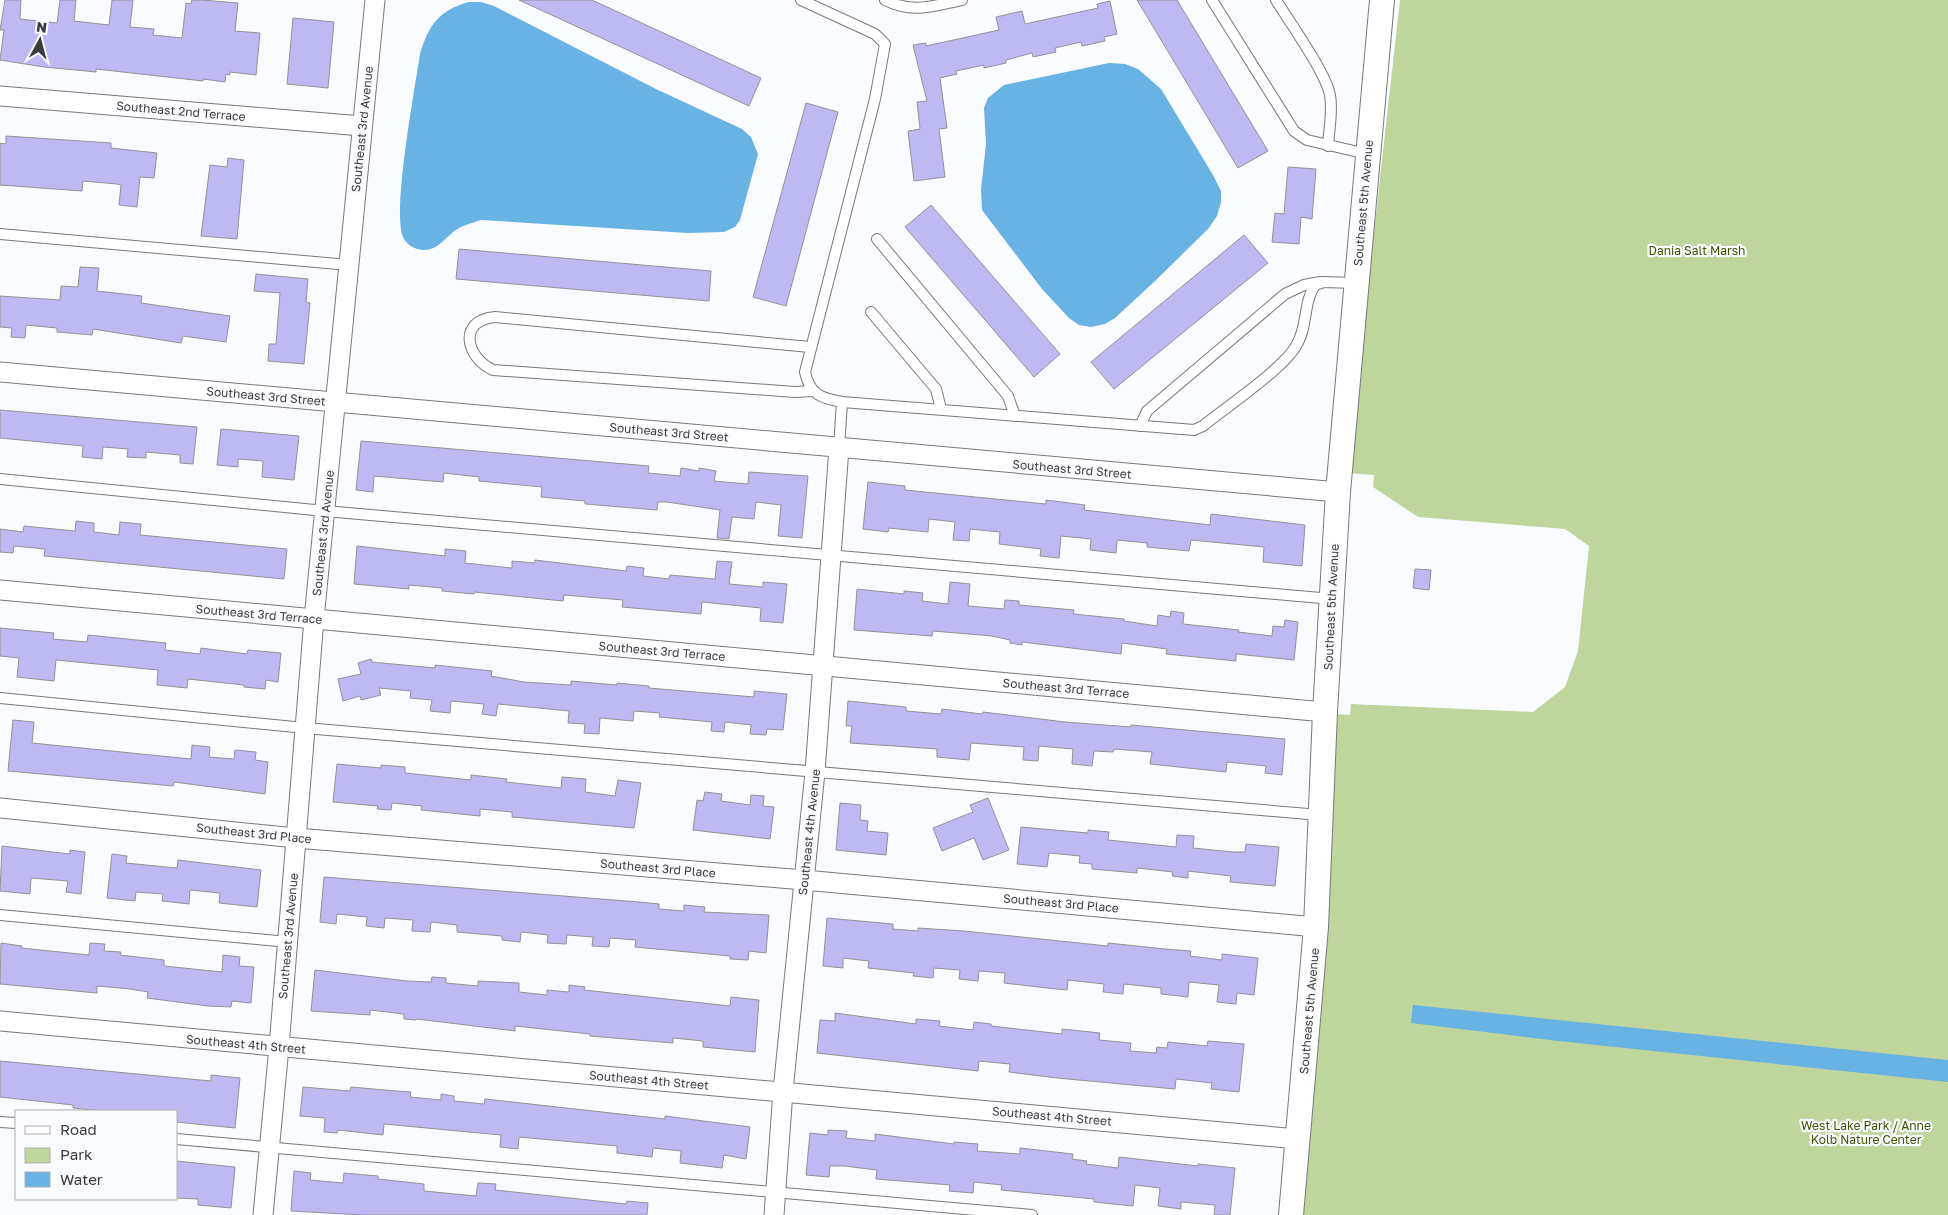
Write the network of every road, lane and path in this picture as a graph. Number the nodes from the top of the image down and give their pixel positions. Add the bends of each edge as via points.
1 (375, 0) edge
2 (801, 0) edge
3 (885, 0) edge
4 (962, 0) edge
5 (1212, 0) edge
6 (1276, 0) edge
7 (1382, 0) edge
8 (0, 96) edge
9 (362, 126) junction
10 (1328, 146) junction
11 (1367, 154) junction
12 (0, 234) edge
13 (877, 239) dead end
14 (349, 265) junction
15 (1324, 282) junction
16 (1356, 283) junction
17 (871, 312) dead end
18 (810, 347) junction
19 (0, 372) edge
20 (813, 391) junction
21 (337, 402) junction
22 (842, 402) junction
23 (942, 409) junction
24 (1015, 416) junction
25 (1140, 426) junction
26 (839, 448) junction
27 (0, 479) edge
28 (1338, 492) junction
29 (325, 511) junction
30 (832, 556) junction
31 (0, 590) edge
32 (1332, 599) junction
33 (314, 620) junction
34 (824, 666) junction
35 (0, 698) edge
36 (1325, 712) junction
37 (305, 728) junction
38 (815, 772) junction
39 (0, 808) edge
40 (1320, 815) junction
41 (296, 838) junction
42 (804, 880) junction
43 (0, 915) edge
44 (1316, 927) junction
45 (288, 942) junction
46 (0, 1022) edge
47 (279, 1047) junction
48 (784, 1091) junction
49 (0, 1122) edge
50 (15, 1123) edge
51 (178, 1138) edge
52 (1298, 1138) junction
53 (269, 1148) junction
54 (776, 1192) junction
55 (263, 1215) edge
56 (774, 1215) edge
57 (1032, 1215) edge
58 (1291, 1215) edge

1 - 9 street, Southeast 3rd Avenue
2 - 18 lane via 875,34 886,44 875,99
3 - 4 lane via 900,8 914,10
5 - 10 lane via 1294,132
6 - 10 lane via 1325,79 1331,109
7 - 11 street, Southeast 5th Avenue
8 - 9 street, Southeast 2nd Terrace
9 - 14 street, Southeast 3rd Avenue
10 - 11 lane
11 - 16 street, Southeast 5th Avenue
12 - 14 lane
13 - 24 lane via 1008,396
14 - 21 street, Southeast 3rd Avenue
15 - 16 lane
15 - 25 lane via 1304,285 1285,294 1147,411
15 - 25 lane via 1315,285 1311,291 1302,333 1287,359 1203,426 1194,430
16 - 28 street, Southeast 5th Avenue
17 - 23 lane via 936,389
18 - 20 lane via 805,372
18 - 20 lane via 495,317 477,322 470,332 469,343 482,365 493,370
19 - 21 street, Southeast 3rd Street
20 - 22 lane via 822,398
21 - 26 street, Southeast 3rd Street
21 - 29 street, Southeast 3rd Avenue
22 - 23 lane
22 - 26 lane
23 - 24 lane
24 - 25 lane
26 - 28 street, Southeast 3rd Street
26 - 30 street, Southeast 4th Avenue
27 - 29 lane
28 - 32 street, Southeast 5th Avenue
29 - 30 lane
29 - 33 street, Southeast 3rd Avenue
30 - 32 lane
30 - 34 street, Southeast 4th Avenue
31 - 33 street, Southeast 3rd Terrace
32 - 36 street, Southeast 5th Avenue
33 - 34 street, Southeast 3rd Terrace
33 - 37 street, Southeast 3rd Avenue
34 - 36 street, Southeast 3rd Terrace
34 - 38 street, Southeast 4th Avenue
35 - 37 lane
36 - 40 street, Southeast 5th Avenue
37 - 38 lane
37 - 41 street, Southeast 3rd Avenue
38 - 40 lane
38 - 42 street, Southeast 4th Avenue
39 - 41 street, Southeast 3rd Place
40 - 44 street, Southeast 5th Avenue
41 - 42 street, Southeast 3rd Place
41 - 45 street, Southeast 3rd Avenue
42 - 44 street, Southeast 3rd Place
42 - 48 street, Southeast 4th Avenue
43 - 45 lane
44 - 52 street, Southeast 5th Avenue
45 - 47 street, Southeast 3rd Avenue
46 - 47 street, Southeast 4th Street
47 - 48 street, Southeast 4th Street
47 - 53 street, Southeast 3rd Avenue
48 - 52 street, Southeast 4th Street
48 - 54 street, Southeast 4th Avenue
49 - 50 lane
51 - 53 lane
52 - 58 street, Southeast 5th Avenue
53 - 54 lane
53 - 55 street, Southeast 3rd Avenue
54 - 56 street, Southeast 4th Avenue
54 - 57 lane

